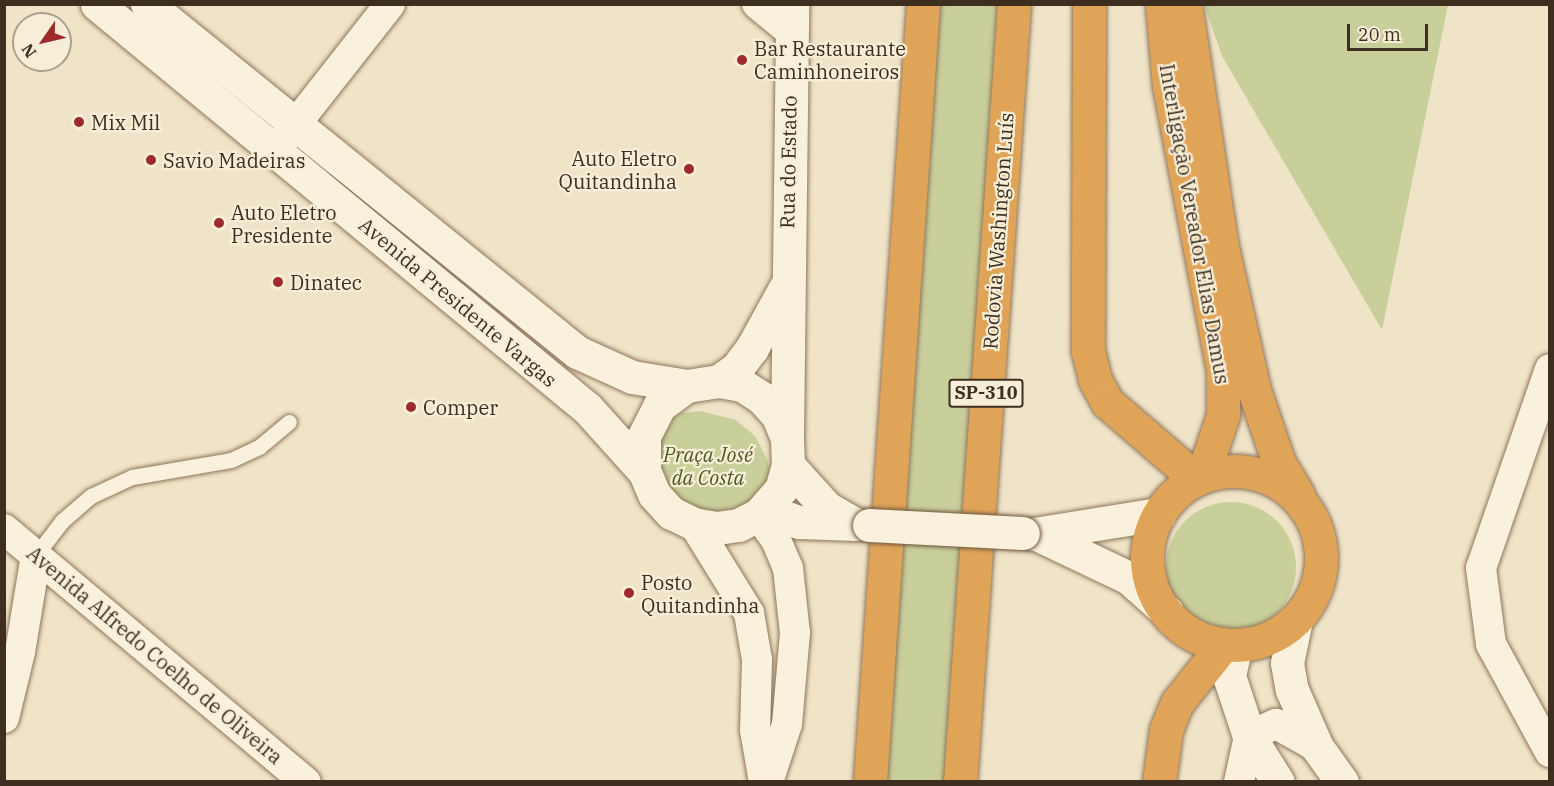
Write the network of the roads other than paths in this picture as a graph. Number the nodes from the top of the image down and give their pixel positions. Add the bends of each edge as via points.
1 (97, 4) edge
2 (147, 4) edge
3 (390, 4) edge
4 (757, 4) edge
5 (923, 4) edge
6 (1014, 4) edge
7 (1089, 4) edge
8 (1162, 4) edge
9 (1185, 4) edge
10 (791, 18) edge
11 (284, 139) junction
12 (787, 283) junction
13 (1550, 369) edge
14 (703, 383) junction
15 (289, 422) dead end
16 (788, 451) junction
17 (644, 471) junction
18 (1199, 478) junction
19 (1307, 509) junction
20 (761, 512) junction
21 (1159, 514) junction
22 (694, 524) junction
23 (862, 524) junction
24 (4, 529) edge
25 (1031, 534) junction
26 (36, 555) junction
27 (1167, 612) junction
28 (1296, 620) junction
29 (1230, 644) junction
30 (4, 718) edge
31 (1249, 736) junction
32 (1317, 747) junction
33 (1550, 752) edge
34 (306, 782) edge
35 (766, 782) edge
36 (870, 782) edge
37 (960, 782) edge
38 (1159, 782) edge
39 (1239, 782) edge
40 (1278, 782) edge
41 (1342, 782) edge

1 - 11 main road, Avenida Presidente Vargas
2 - 11 main road, Avenida Presidente Vargas
3 - 11 street
4 - 10 street
5 - 36 highway
6 - 37 highway, Rodovia Washington Luís / SP-310
7 - 18 highway via 1088,351 1095,380 1107,402
8 - 18 highway, Interligação Vereador Elias Damus via 1169,85 1223,372 1223,415
9 - 19 highway, Interligação Vereador Elias Damus via 1221,243 1254,390 1279,463
10 - 12 main road, Rua do Estado
11 - 14 main road, Avenida Presidente Vargas via 577,352 632,377
11 - 17 main road, Avenida Presidente Vargas via 586,408
12 - 14 main road, Rua do Estado via 737,368
12 - 16 main road, Rua do Estado
13 - 33 street via 1481,568 1491,644
14 - 16 main road via 742,385 762,398 778,416
14 - 17 main road via 659,406 650,420 642,454
15 - 26 lane via 259,447 231,460 132,477 91,496 62,521
16 - 20 main road via 780,489
16 - 23 main road via 827,508
17 - 22 main road via 654,494 671,513
18 - 19 highway via 1231,470 1260,474 1286,488
18 - 21 highway via 1175,494
19 - 28 highway via 1319,537 1321,567 1313,596
20 - 22 main road via 738,525 716,528
20 - 23 main road via 799,522
20 - 35 street via 788,568 795,633 787,724
21 - 25 main road
21 - 27 highway via 1147,554 1156,594
22 - 35 street via 749,613 757,660 755,730
23 - 25 main road, bridge
24 - 26 street, Avenida Alfredo Coelho de Oliveira
25 - 27 main road via 1129,578
26 - 30 street via 21,652
26 - 34 street, Avenida Alfredo Coelho de Oliveira
27 - 29 highway via 1183,627
28 - 29 highway via 1278,633
28 - 32 main road via 1288,672
29 - 31 main road via 1229,676
29 - 38 highway via 1177,703 1166,730
31 - 32 street via 1276,724
31 - 39 street
31 - 40 main road
32 - 41 main road

